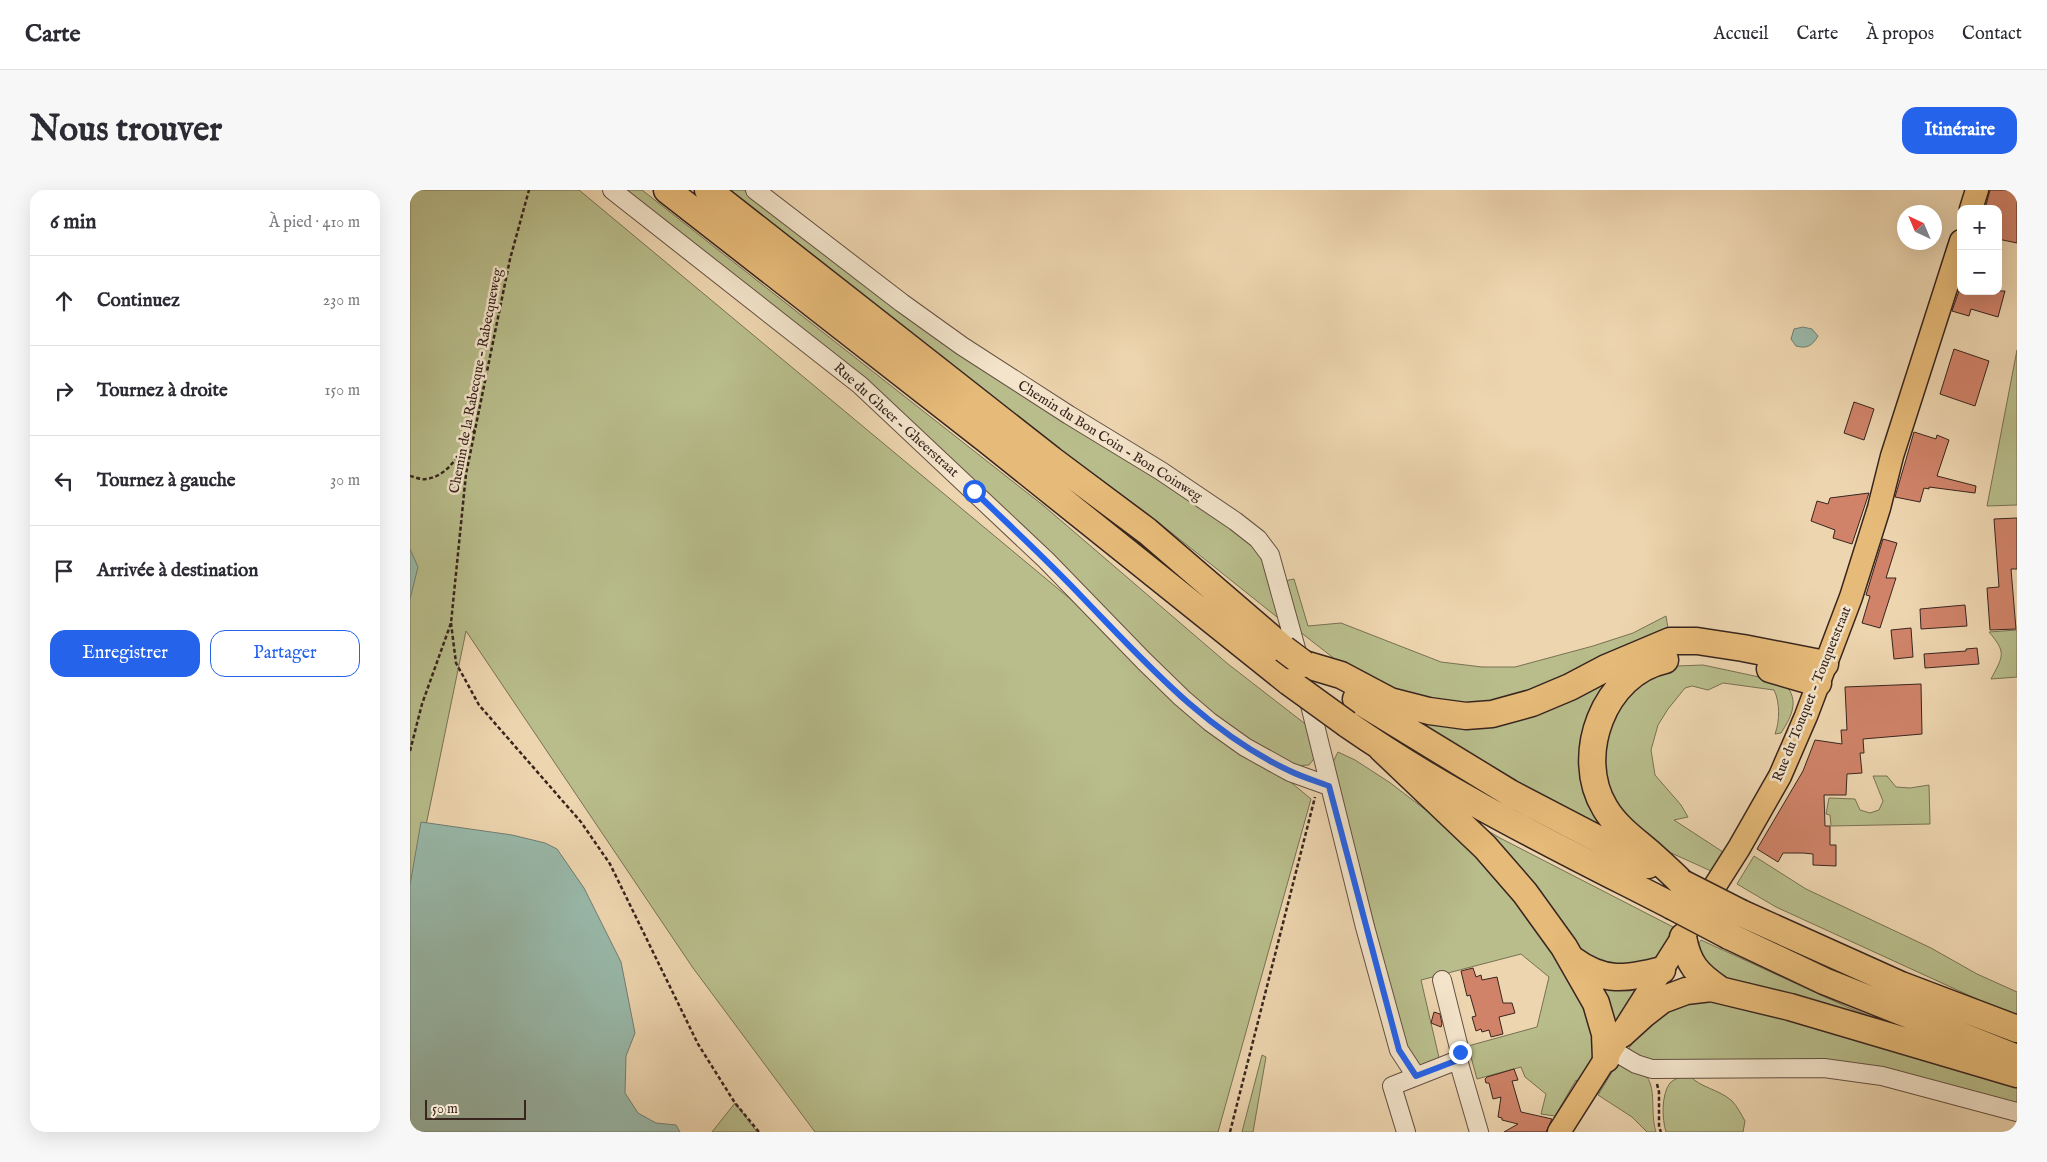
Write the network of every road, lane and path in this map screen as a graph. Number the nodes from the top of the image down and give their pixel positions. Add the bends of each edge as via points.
1 (529, 190) edge
2 (612, 190) edge
3 (667, 190) edge
4 (708, 190) edge
5 (755, 190) edge
6 (1977, 190) edge
7 (1972, 205) edge
8 (1958, 250) edge
9 (475, 427) junction
10 (410, 476) edge
11 (451, 623) junction
12 (1292, 665) junction
13 (1821, 674) junction
14 (1344, 685) junction
15 (1381, 748) junction
16 (410, 751) edge
17 (1324, 784) junction
18 (1677, 894) junction
19 (1683, 937) junction
20 (1572, 960) junction
21 (1662, 970) junction
22 (1442, 980) dead end
23 (1719, 990) junction
24 (2017, 1029) edge
25 (1613, 1048) junction
26 (2017, 1058) edge
27 (1458, 1060) junction
28 (1652, 1068) junction
29 (2017, 1074) edge
30 (1416, 1076) junction
31 (2017, 1112) edge
32 (759, 1132) edge
33 (1230, 1132) edge
34 (1406, 1132) edge
35 (1479, 1132) edge
36 (1560, 1132) edge
37 (1661, 1132) edge

1 - 9 path, Chemin de la Rabecque - Rabecqueweg via 510,259
2 - 17 street, Rue du Gheer - Gheerstraat via 860,385 1046,560 1144,661 1203,716 1245,747 1290,772
3 - 12 highway via 987,440
4 - 12 highway via 1147,531
5 - 17 street, Chemin du Bon Coin - Bon Coinweg via 902,304 962,346 1161,471 1258,539 1270,555 1320,740
6 - 7 main road
8 - 13 main road, Rue du Touquet - Touquetstraat via 1851,597
9 - 10 path via 454,461 440,475 425,479
9 - 11 path, Chemin de la Rabecque - Rabecqueweg via 466,474
11 - 16 path, Chemin de la Rabecque - Rabecqueweg via 422,704
11 - 32 path via 456,663 480,705 581,822 610,864 698,1044 735,1104
12 - 14 highway
12 - 15 highway, bridge via 1347,724
13 - 14 highway via 1743,648 1697,641 1670,641 1532,703 1492,714 1466,716 1429,711
13 - 18 highway via 1684,655 1661,660 1642,669 1610,700 1597,724 1592,751 1594,778 1604,808
13 - 19 main road, Rue du Touquet - Touquetstraat via 1780,776
14 - 18 highway via 1510,793
15 - 18 highway via 1466,799
15 - 20 highway via 1485,846 1525,893
17 - 30 street via 1399,1050
17 - 33 path
18 - 24 highway, bridge via 1741,913 1901,985
18 - 26 highway, bridge via 1729,936 1824,981
19 - 21 main road, Rue du Touquet - Touquetstraat
19 - 23 highway via 1686,954 1694,968
20 - 21 highway via 1596,974 1614,978
20 - 25 highway via 1591,992
21 - 25 main road, Rue du Touquet - Touquetstraat
22 - 27 street via 1460,1052
23 - 25 highway via 1686,991 1662,1000 1644,1014
23 - 29 highway via 1790,1007
25 - 28 street via 1636,1064
25 - 36 main road, Rue du Touquet - Touquetstraat
27 - 30 street
27 - 35 street
28 - 31 street via 1824,1068 1882,1076
28 - 37 path via 1659,1092
30 - 34 street via 1392,1086

